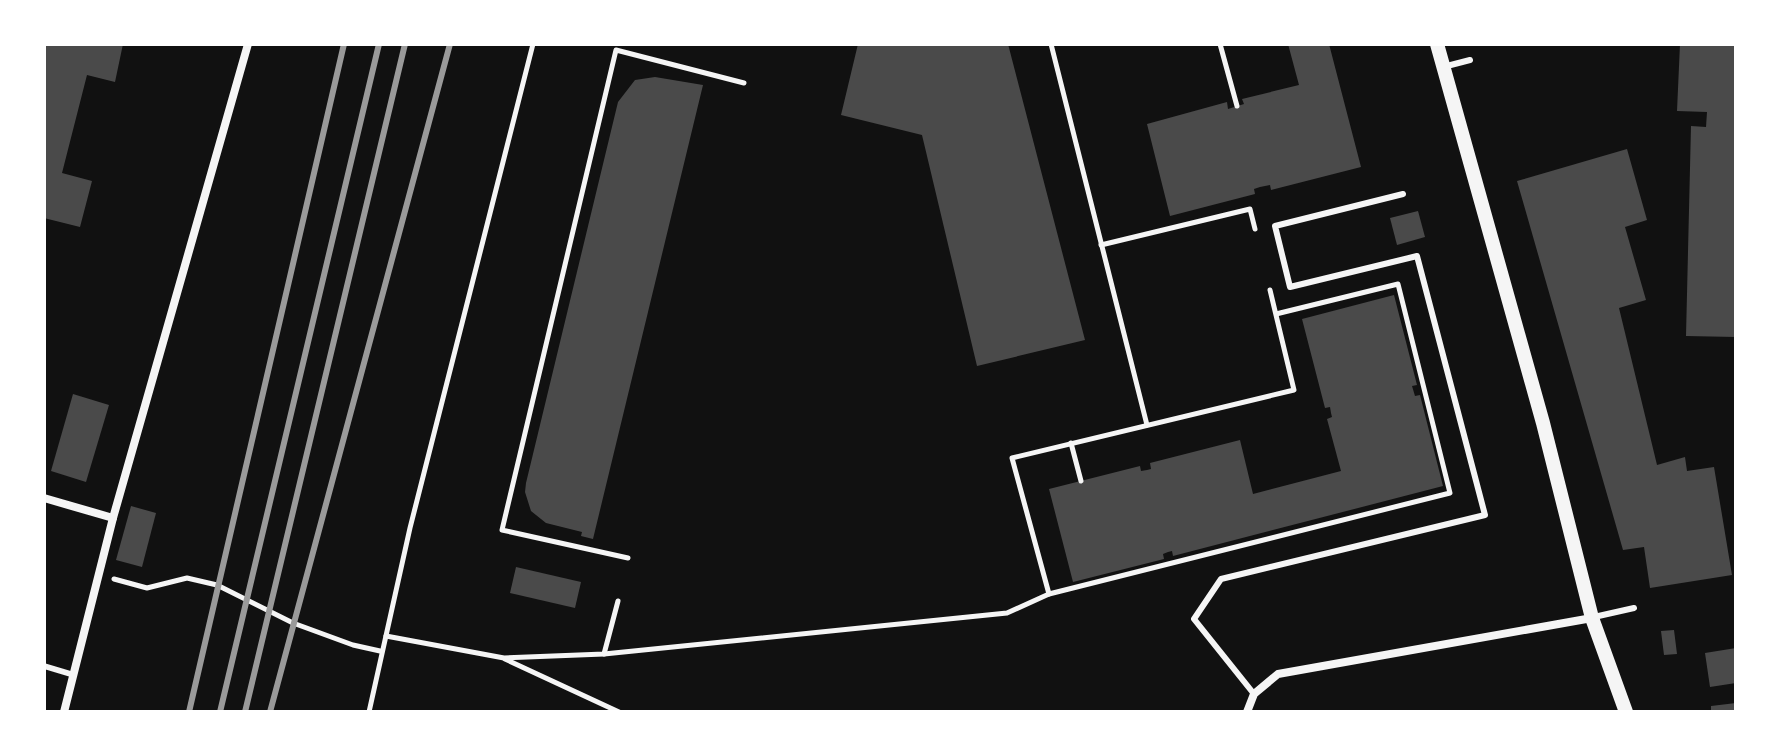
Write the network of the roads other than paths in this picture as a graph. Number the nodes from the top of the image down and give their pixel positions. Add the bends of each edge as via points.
1 (248, 44) edge
2 (1437, 44) edge
3 (1470, 60) dead end
4 (1443, 67) junction
5 (1403, 194) dead end
6 (44, 498) edge
7 (113, 518) junction
8 (1634, 608) dead end
9 (1592, 618) junction
10 (44, 666) edge
11 (74, 675) junction
12 (1254, 694) junction
13 (64, 712) edge
14 (1247, 712) edge
15 (1626, 712) edge

1 - 7 street
2 - 4 street
3 - 4 lane
4 - 9 street
5 - 12 lane via 1275,226 1290,287 1417,256 1485,515 1221,579 1194,619
6 - 7 street
7 - 11 street
8 - 9 lane
9 - 12 street via 1278,674
9 - 15 street
10 - 11 lane
11 - 13 street
12 - 14 street

